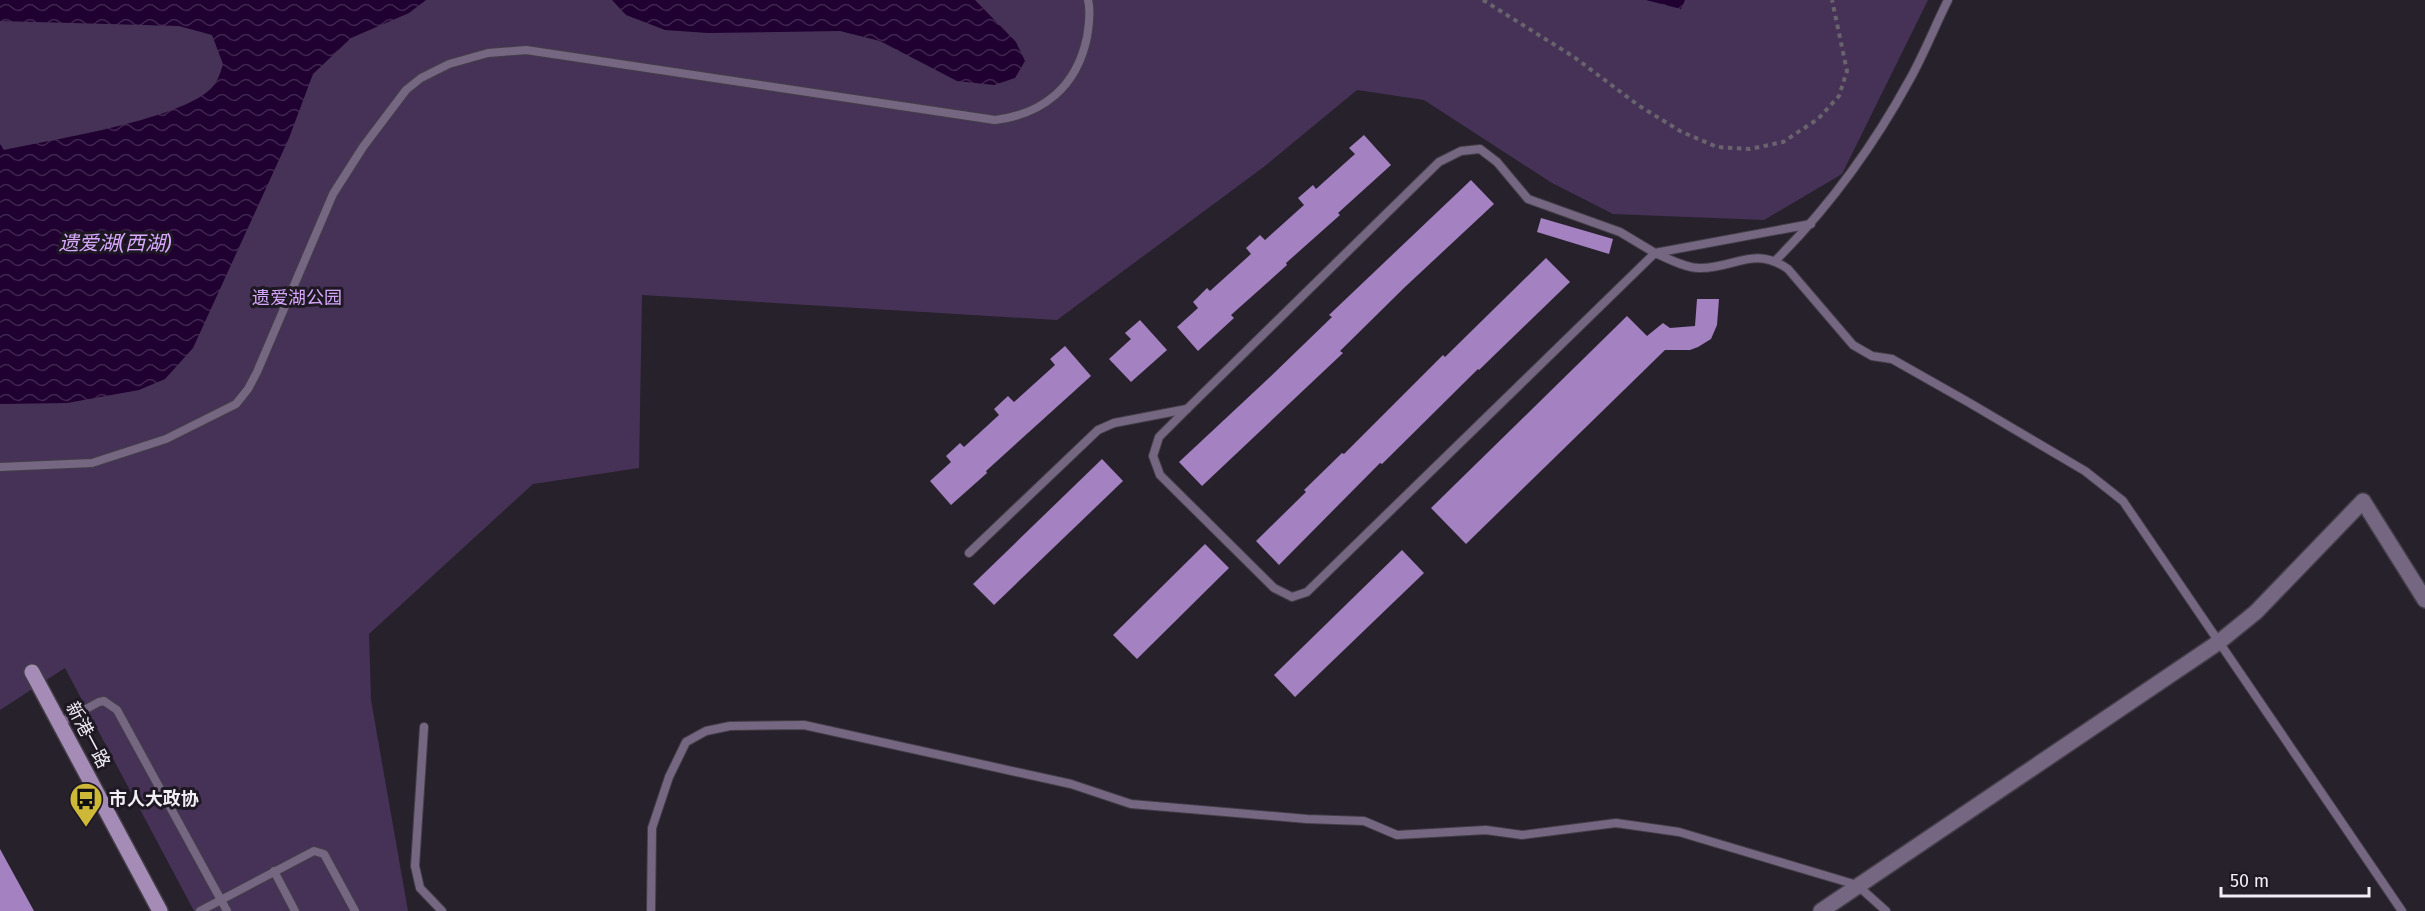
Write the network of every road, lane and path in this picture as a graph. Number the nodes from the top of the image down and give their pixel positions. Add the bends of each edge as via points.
1 (1088, 0) edge
2 (1483, 0) edge
3 (1832, 0) edge
4 (1948, 0) edge
5 (1811, 224) junction
6 (1654, 253) junction
7 (1776, 260) junction
8 (1188, 408) junction
9 (0, 467) edge
10 (969, 553) dead end
11 (2425, 600) edge
12 (2219, 642) junction
13 (32, 672) dead end
14 (60, 723) junction
15 (424, 727) dead end
16 (274, 871) junction
17 (1857, 885) junction
18 (221, 900) junction
19 (160, 911) edge
20 (200, 911) edge
21 (227, 911) edge
22 (295, 911) edge
23 (355, 911) edge
24 (442, 911) edge
25 (651, 911) edge
26 (1821, 911) edge
27 (1886, 911) edge
28 (2402, 911) edge

1 - 9 lane via 1083,56 1068,82 1056,96 1028,111 995,120 526,50 488,53 449,64 406,90 339,184 257,372 236,404 166,439 92,462
2 - 3 path via 1680,131 1718,147 1750,149 1783,142 1818,119 1839,96 1847,70
4 - 5 lane via 1911,79 1864,155
5 - 6 lane
5 - 7 lane
6 - 7 lane via 1698,268 1759,257
6 - 8 lane via 1620,232 1528,199 1497,162 1480,149 1461,151 1439,162
6 - 8 lane via 1307,592 1292,597 1274,588 1160,475 1153,456 1159,437
7 - 12 lane via 1853,345 1872,356 1892,359 1968,402 2085,471 2123,501
8 - 10 lane via 1114,423 1098,430
11 - 12 street via 2363,501 2256,612
12 - 17 street
12 - 28 lane
13 - 14 main road, 新港一路
14 - 18 lane via 99,702 105,701 117,710
14 - 19 main road, 新港一路
15 - 24 lane via 415,866 420,888
16 - 18 lane
16 - 22 lane
16 - 23 lane via 309,852 319,851
17 - 25 lane via 1679,832 1616,823 1522,834 1486,831 1397,835 1364,821 1131,804 1071,784 804,725 730,726 706,731 686,742 669,777 652,828
17 - 26 street
17 - 27 lane
18 - 20 lane
18 - 21 lane

